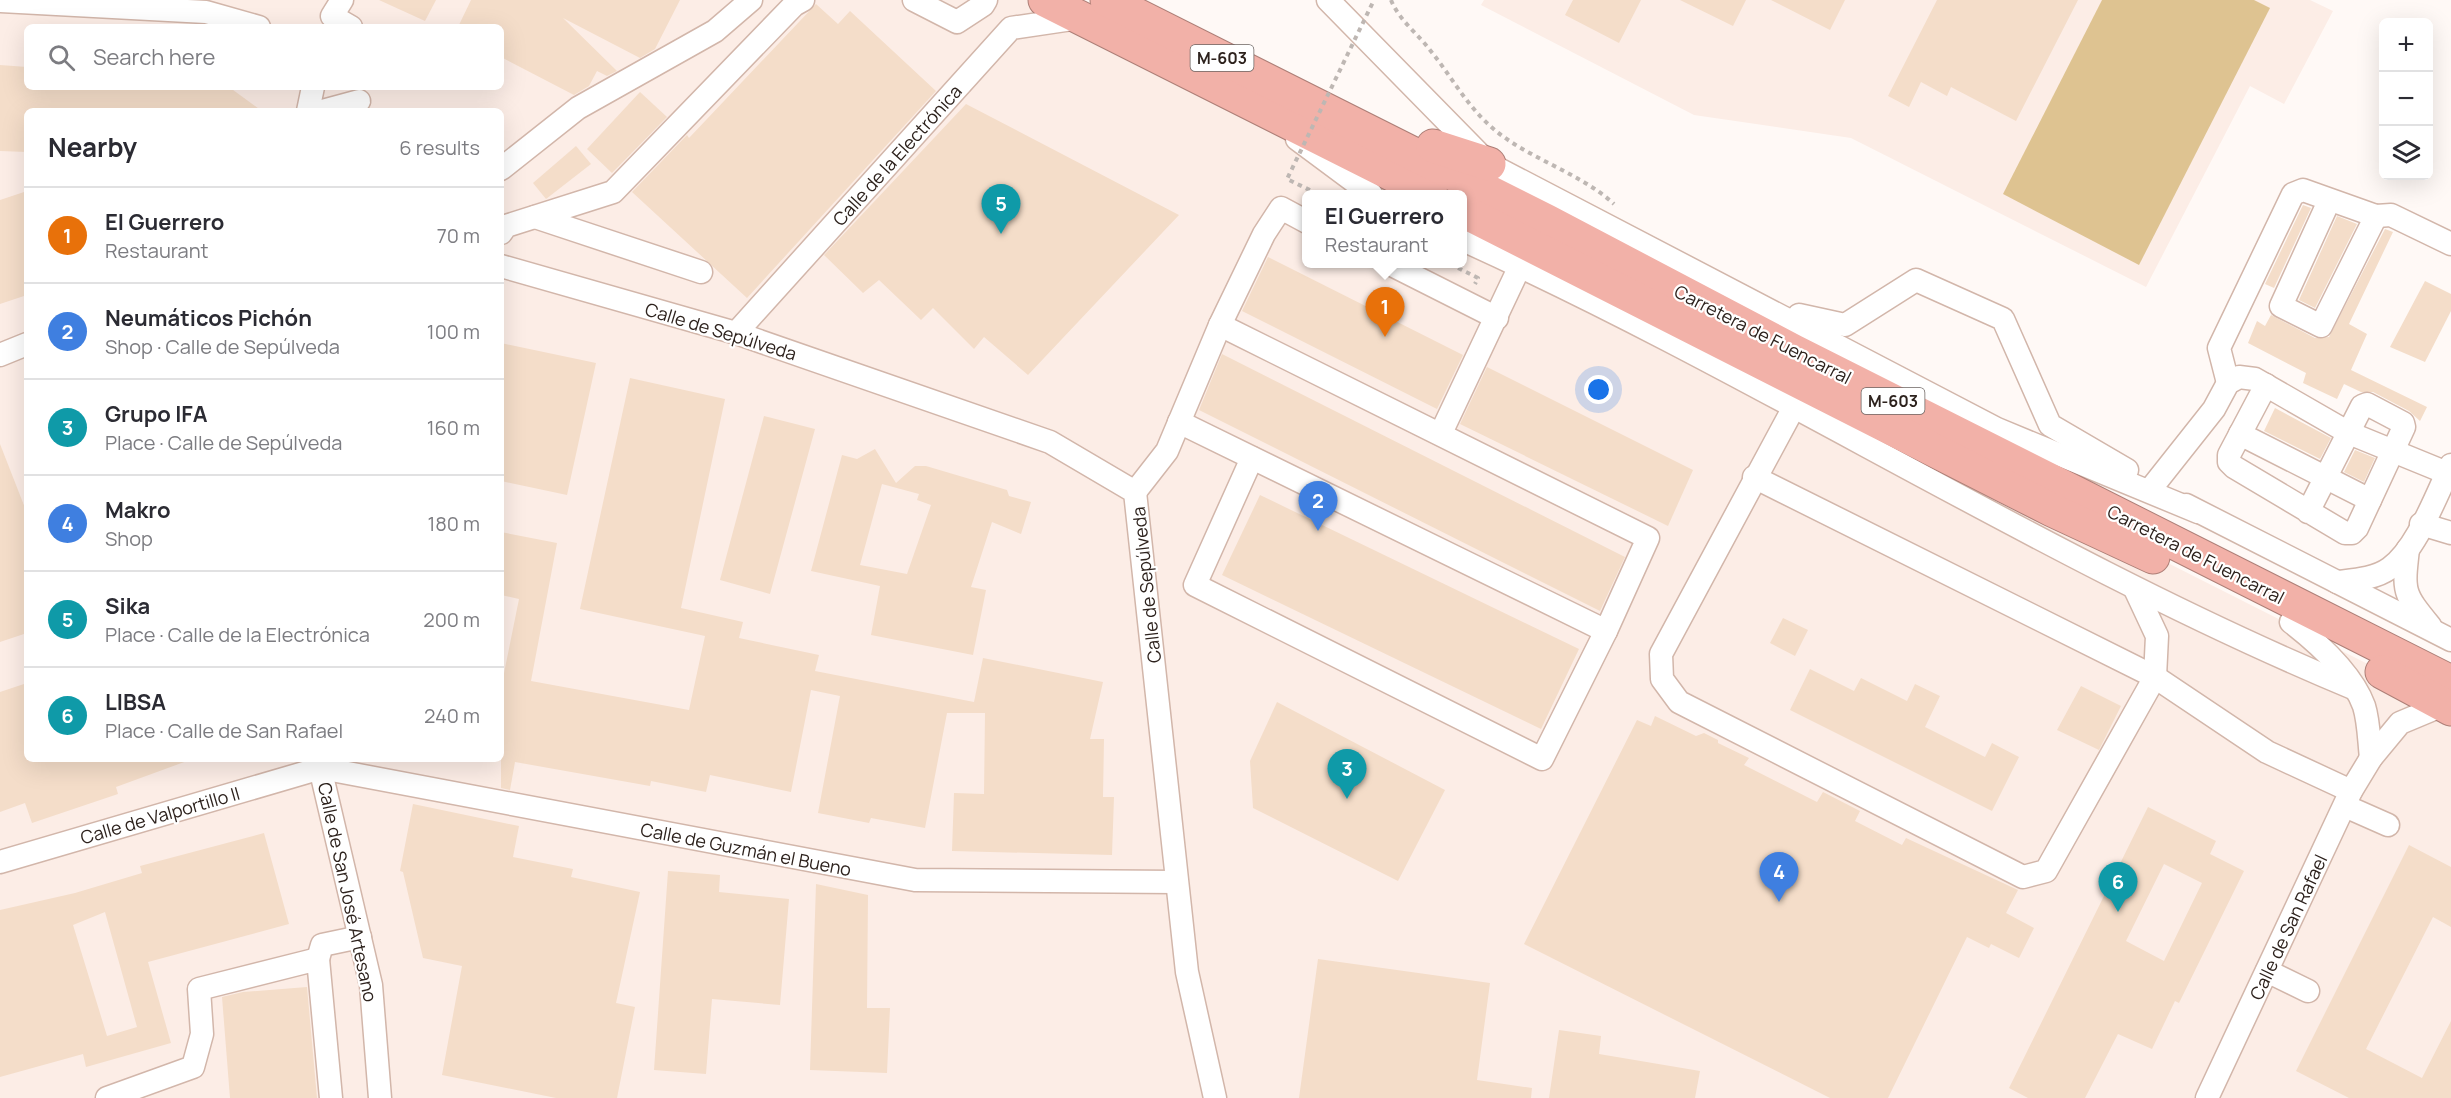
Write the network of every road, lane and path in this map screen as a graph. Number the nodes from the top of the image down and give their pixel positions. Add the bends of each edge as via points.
1 (342, 0) edge
2 (751, 0) edge
3 (803, 0) edge
4 (914, 0) edge
5 (986, 0) edge
6 (1045, 0) edge
7 (1107, 0) edge
8 (1328, 0) edge
9 (1374, 0) edge
10 (1391, 0) edge
11 (0, 1) edge
12 (1079, 18) junction
13 (248, 24) edge
14 (346, 24) edge
15 (312, 90) edge
16 (358, 100) edge
17 (1248, 102) junction
18 (309, 108) edge
19 (332, 108) edge
20 (1336, 116) junction
21 (1489, 164) junction
22 (504, 167) edge
23 (1308, 190) edge
24 (1364, 190) edge
25 (1421, 190) edge
26 (2329, 201) junction
27 (1617, 207) dead end
28 (1467, 213) edge
29 (2376, 216) junction
30 (534, 217) junction
31 (1302, 219) edge
32 (504, 228) edge
33 (1467, 242) edge
34 (2451, 244) edge
35 (1520, 266) junction
36 (504, 267) edge
37 (1398, 268) edge
38 (701, 272) dead end
39 (1771, 309) junction
40 (1497, 318) junction
41 (1220, 325) junction
42 (736, 333) junction
43 (24, 345) edge
44 (0, 355) edge
45 (2228, 383) junction
46 (2266, 385) junction
47 (1794, 406) junction
48 (1179, 422) junction
49 (1442, 433) junction
50 (2349, 433) junction
51 (2240, 434) junction
52 (2393, 450) junction
53 (1252, 458) junction
54 (2449, 469) edge
55 (1916, 472) junction
56 (1754, 477) junction
57 (2325, 478) junction
58 (2153, 486) junction
59 (1135, 492) junction
60 (2370, 500) junction
61 (2052, 510) junction
62 (2198, 512) junction
63 (2308, 512) junction
64 (2421, 524) junction
65 (2451, 533) edge
66 (2408, 549) junction
67 (2337, 582) junction
68 (2135, 589) junction
69 (2291, 622) junction
70 (1606, 631) junction
71 (2443, 636) edge
72 (2155, 677) junction
73 (2353, 688) junction
74 (2448, 699) edge
75 (2371, 758) junction
76 (320, 763) edge
77 (2348, 798) junction
78 (2388, 825) dead end
79 (0, 861) edge
80 (1176, 882) junction
81 (360, 937) junction
82 (318, 959) junction
83 (2267, 971) junction
84 (2308, 992) dead end
85 (107, 1098) edge
86 (331, 1098) edge
87 (380, 1098) edge
88 (1215, 1098) edge
89 (2207, 1098) edge

1 - 14 street via 332,16
2 - 22 street via 714,31 578,108
3 - 30 street via 613,192
4 - 5 street via 957,22
6 - 12 highway, M-603
7 - 20 highway, Carretera de Fuencarral / M-603
8 - 21 street
9 - 23 path, bridge via 1287,179
10 - 27 path via 1396,13 1484,120 1518,145 1596,188
11 - 13 street via 206,12
12 - 17 highway, M-603
12 - 42 street, Calle de la Electrónica via 1011,27
15 - 18 street
16 - 19 street
17 - 24 street
17 - 25 highway, M-603
20 - 21 highway
20 - 74 highway, Carretera de Fuencarral / M-603 via 1547,221
21 - 39 street
26 - 29 street
26 - 29 street via 2281,306 2321,326
26 - 45 street via 2303,190 2293,194 2219,348
28 - 61 highway, Carretera de Fuencarral / M-603
29 - 34 street via 2391,215
30 - 32 street
30 - 38 street
31 - 41 street via 1281,208 1264,234
33 - 35 street
35 - 40 street
35 - 47 street
36 - 42 street, Calle de Sepúlveda
37 - 40 street
39 - 58 street via 1845,325 1916,280 2003,319 2050,425
39 - 62 street via 1997,429
40 - 49 street
41 - 48 street
41 - 49 street
42 - 59 street, Calle de Sepúlveda via 1050,442
43 - 44 street
45 - 46 street via 2239,377
45 - 58 street via 2214,410
46 - 50 street
46 - 51 street
47 - 55 street
47 - 56 street
48 - 53 street
48 - 59 street via 1167,451
49 - 70 street via 1648,538
50 - 52 street
50 - 52 street via 2358,410 2367,404 2403,423 2404,432
50 - 57 street
51 - 57 street
51 - 63 street via 2229,462
52 - 54 street
52 - 60 street
53 - 70 street
53 - 70 street via 1195,585 1542,759
54 - 64 street
55 - 61 street
55 - 68 street
56 - 72 street
56 - 72 street via 1661,654 1662,679 1679,702 2023,877 2046,871
57 - 60 street
57 - 63 street
58 - 62 street
59 - 80 street, Calle de Sepúlveda
60 - 63 street via 2352,533 2345,533
61 - 69 highway, Carretera de Fuencarral / M-603
62 - 67 street
64 - 65 street
64 - 66 street
66 - 67 street via 2390,569 2364,579
66 - 71 street via 2407,597
67 - 71 street
68 - 72 street via 2157,636
68 - 73 street
69 - 73 street via 2337,663
69 - 74 highway, Carretera de Fuencarral / M-603
72 - 77 street via 2266,752
73 - 75 street via 2363,705
74 - 75 street, Calle de San Rafael via 2400,723
75 - 77 street, Calle de San Rafael
76 - 79 street, Calle de Valportillo II
76 - 80 street, Calle de Guzmán el Bueno via 915,880
76 - 81 street, Calle de San José Artesano
77 - 78 street
77 - 83 street, Calle de San Rafael
80 - 88 street, Calle de Sepúlveda via 1187,972
81 - 82 street via 322,945
81 - 87 street, Calle de San José Artesano via 371,985
82 - 85 street via 199,988 202,1034 193,1067
82 - 86 street
83 - 84 street
83 - 89 street, Calle de San Rafael

